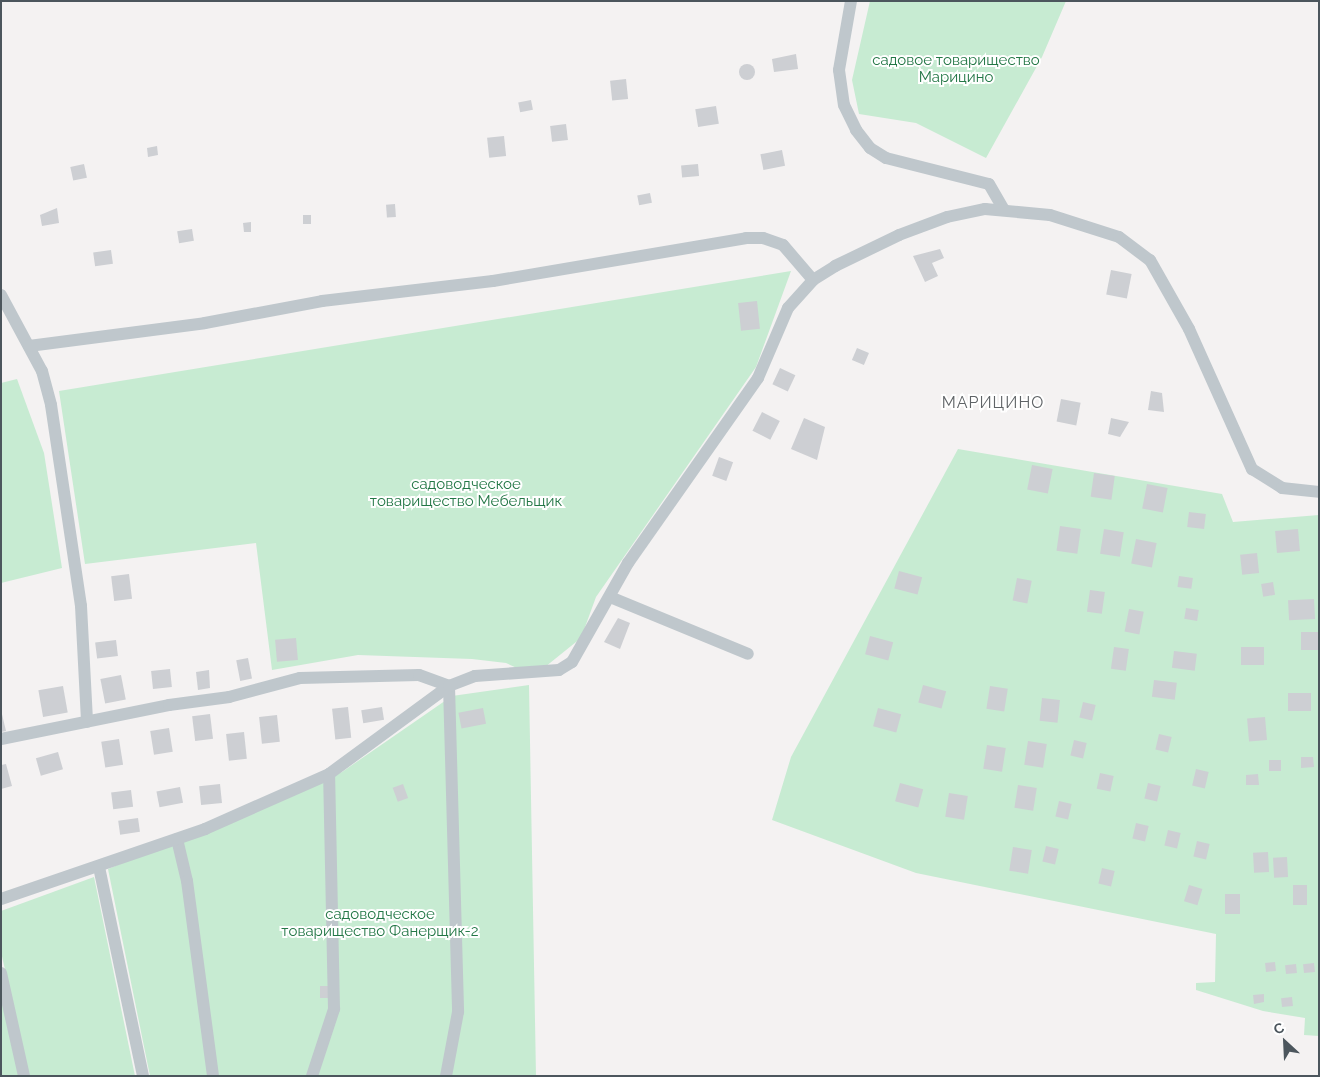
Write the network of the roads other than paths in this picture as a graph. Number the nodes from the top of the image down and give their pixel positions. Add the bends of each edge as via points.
1 (851, 1) edge
2 (1004, 208) junction
3 (813, 280) junction
4 (1, 295) edge
5 (29, 346) junction
6 (1319, 492) edge
7 (610, 597) junction
8 (748, 654) dead end
9 (449, 686) junction
10 (86, 722) junction
11 (1, 739) edge
12 (329, 774) junction
13 (177, 839) junction
14 (99, 867) junction
15 (1, 899) edge
16 (1, 973) edge
17 (24, 1076) edge
18 (143, 1076) edge
19 (213, 1076) edge
20 (312, 1076) edge
21 (446, 1076) edge

1 - 2 street via 839,70 844,105 856,130 870,148 886,158 989,184
2 - 3 street via 984,209 923,224
2 - 6 street via 1083,223 1119,238 1150,260 1189,329 1252,469 1282,488
3 - 5 street via 783,245 763,238 746,238 493,281 322,301 205,323
3 - 7 street via 788,308 758,378 628,563
4 - 5 street via 10,318
5 - 10 street via 42,371 51,405 65,493 81,606
7 - 8 street
7 - 9 street via 581,650 559,670 475,676
9 - 10 street via 419,675 300,678 229,697 169,704
9 - 12 street
9 - 21 street via 458,1012
10 - 11 street
12 - 13 street
12 - 20 street via 334,1009
13 - 14 street
13 - 19 street via 187,881 194,957
14 - 15 street
14 - 18 street
16 - 17 street

